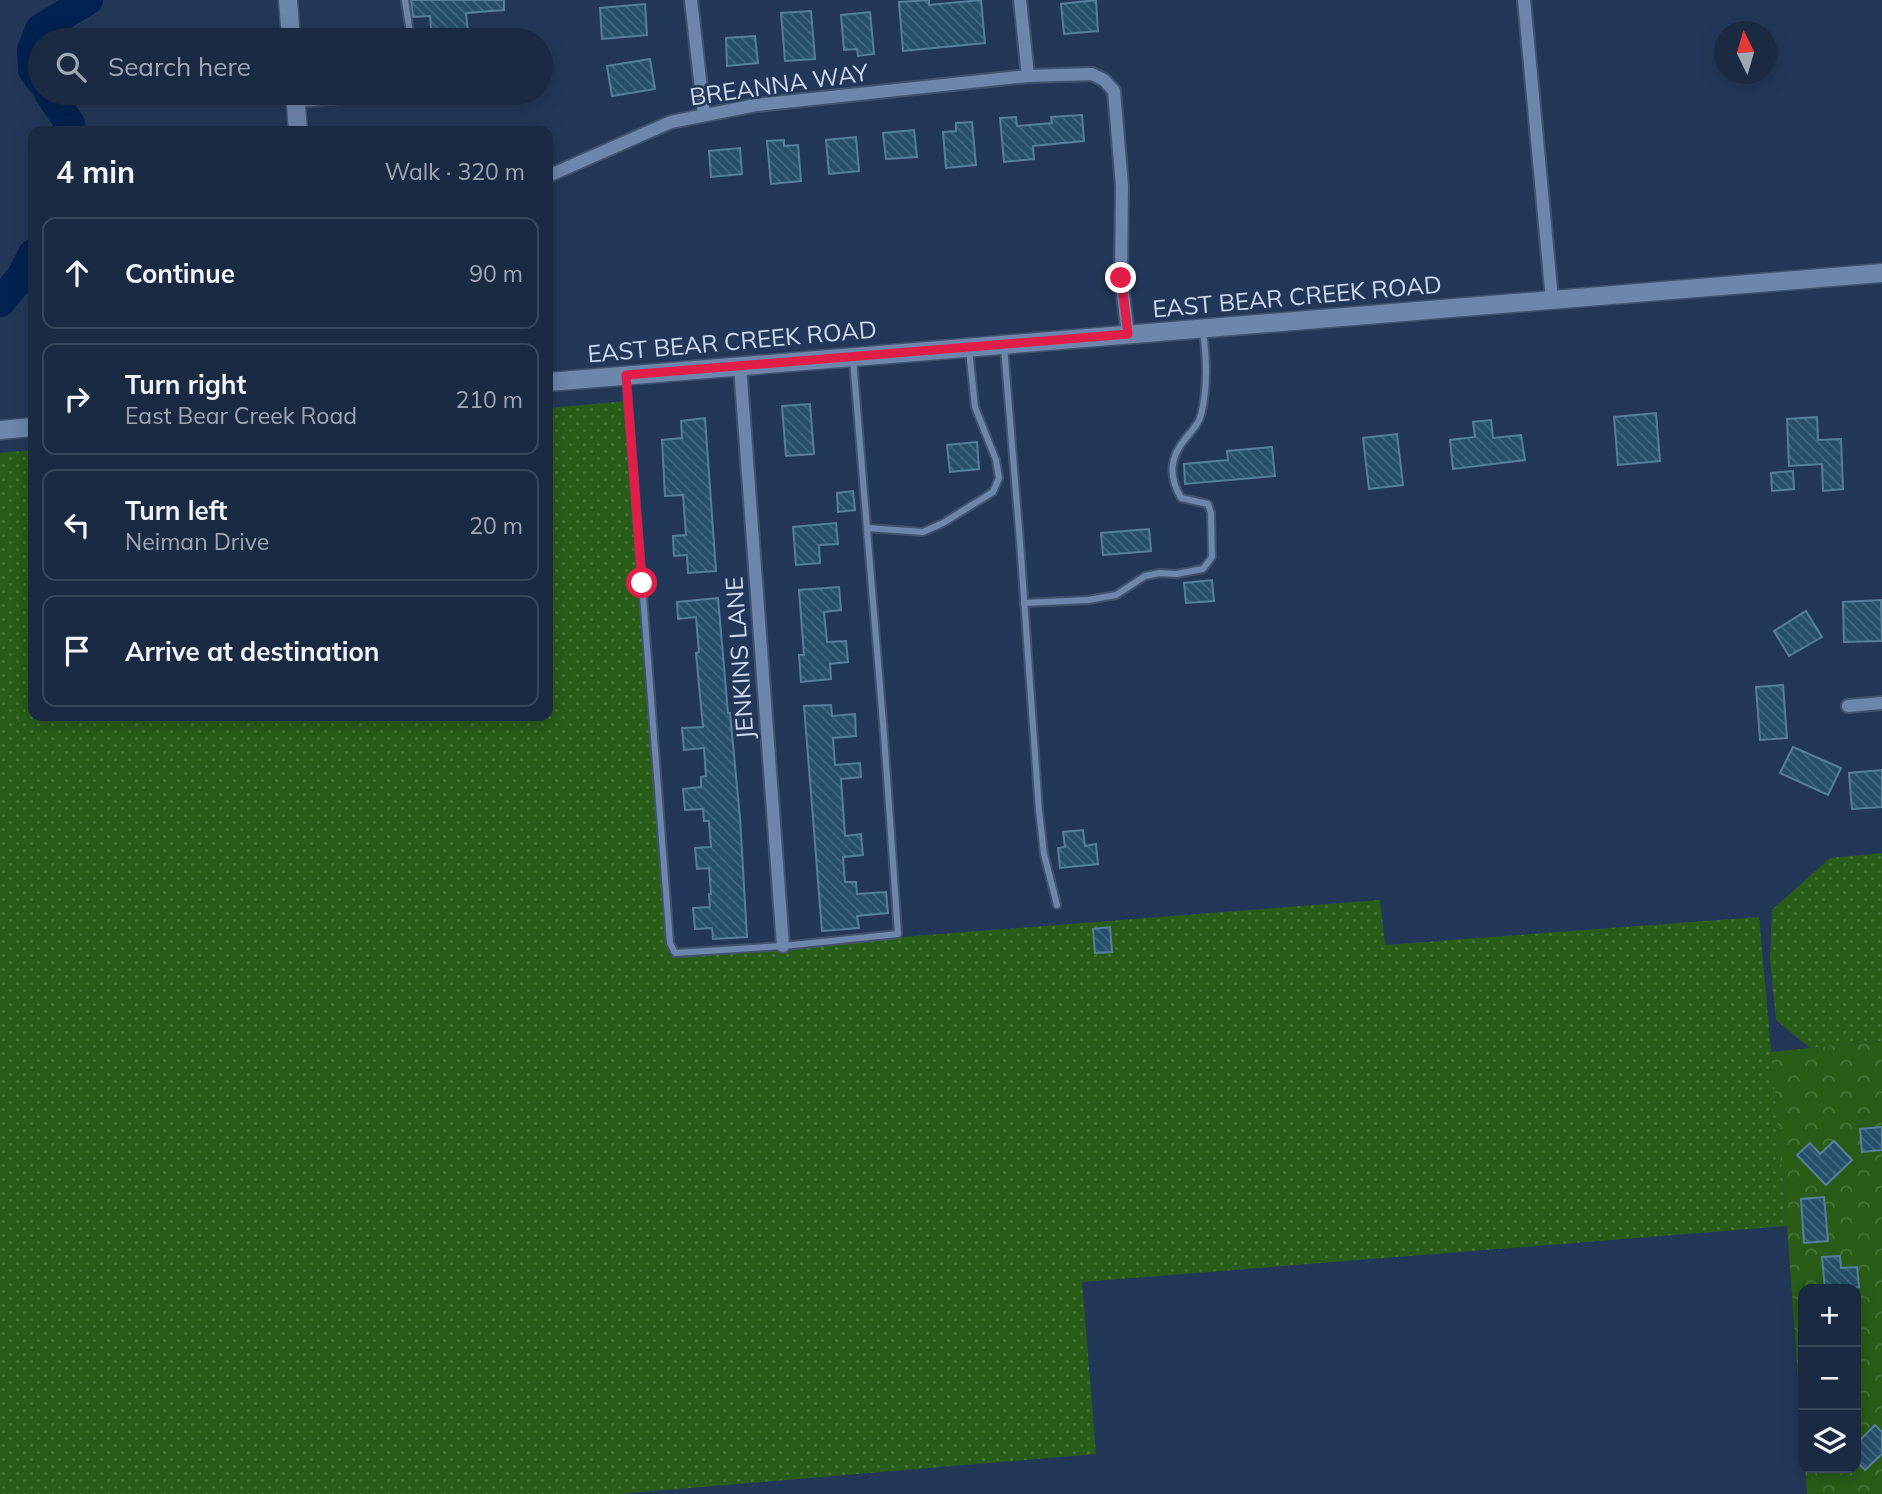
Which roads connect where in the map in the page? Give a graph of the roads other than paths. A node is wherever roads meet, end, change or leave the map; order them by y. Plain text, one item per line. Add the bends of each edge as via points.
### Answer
1 (288, 0) edge
2 (405, 0) edge
3 (691, 0) edge
4 (1020, 0) edge
5 (1524, 0) edge
6 (290, 28) edge
7 (409, 28) edge
8 (1028, 76) junction
9 (296, 105) edge
10 (704, 116) junction
11 (298, 126) edge
12 (553, 174) edge
13 (1882, 272) edge
14 (1552, 300) junction
15 (1202, 328) junction
16 (1128, 334) junction
17 (1003, 345) junction
18 (969, 348) junction
19 (853, 357) junction
20 (740, 366) junction
21 (626, 375) junction
22 (553, 382) edge
23 (28, 427) edge
24 (0, 429) edge
25 (867, 528) junction
26 (1024, 603) junction
27 (1882, 704) edge
28 (1847, 705) dead end
29 (1057, 905) dead end
30 (783, 946) junction

1 - 6 main road
2 - 7 lane
3 - 10 street
4 - 8 street
5 - 14 street
8 - 10 street, BREANNA WAY via 756,105
8 - 16 street, BREANNA WAY via 1092,74 1114,91 1122,186 1121,278
9 - 11 main road
10 - 12 street, BREANNA WAY via 671,122
13 - 14 main road, EAST BEAR CREEK ROAD
14 - 15 main road, EAST BEAR CREEK ROAD
15 - 16 main road, EAST BEAR CREEK ROAD
15 - 26 lane via 1207,383 1201,415 1175,453 1172,471 1181,498 1208,504 1212,557 1203,569 1145,576 1116,595
16 - 17 main road, EAST BEAR CREEK ROAD
17 - 18 main road, EAST BEAR CREEK ROAD
17 - 26 lane
18 - 19 main road, EAST BEAR CREEK ROAD
18 - 25 lane via 975,407 996,460 999,478 993,492 923,532
19 - 20 main road, EAST BEAR CREEK ROAD
19 - 25 lane
20 - 21 main road, EAST BEAR CREEK ROAD
20 - 30 street, JENKINS LANE
21 - 22 main road, EAST BEAR CREEK ROAD
21 - 30 lane via 670,943 676,953
23 - 24 main road
25 - 30 lane via 898,934
26 - 29 lane via 1038,811
27 - 28 street

